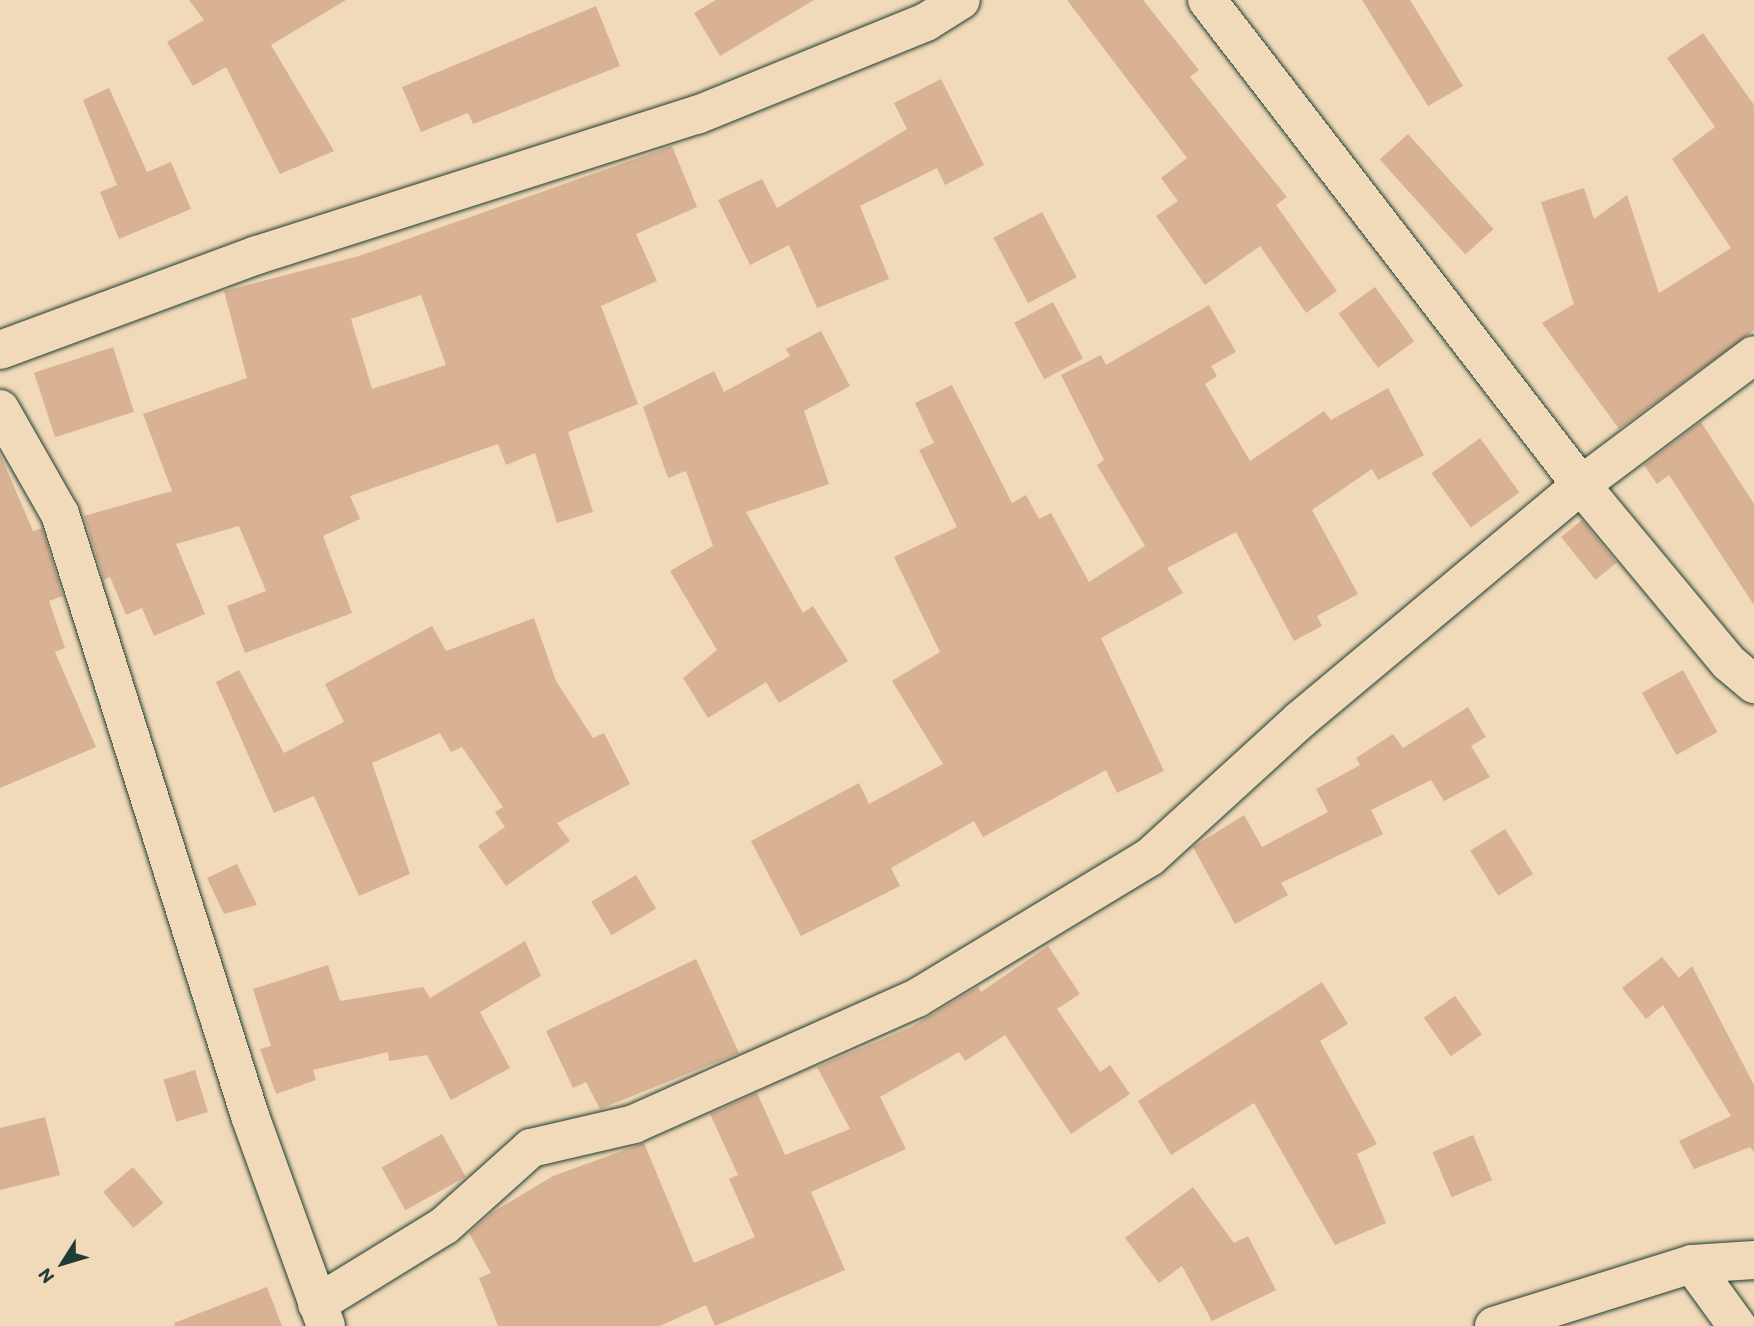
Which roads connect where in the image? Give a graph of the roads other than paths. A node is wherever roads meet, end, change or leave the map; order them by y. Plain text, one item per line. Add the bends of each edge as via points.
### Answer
1 (961, 0) edge
2 (1207, 0) edge
3 (0, 350) edge
4 (1754, 355) edge
5 (0, 409) edge
6 (1581, 485) junction
7 (1754, 684) edge
8 (1754, 1260) edge
9 (1692, 1264) junction
10 (322, 1315) edge
11 (1494, 1326) edge
12 (1737, 1326) edge

1 - 3 street via 901,33 697,115 257,254
2 - 6 street
4 - 6 street
5 - 10 street via 60,514 250,1116
6 - 7 street via 1729,663
6 - 10 street via 1300,720 1150,857 917,998 634,1124 531,1148 444,1226
8 - 9 street
9 - 11 street
9 - 12 street

